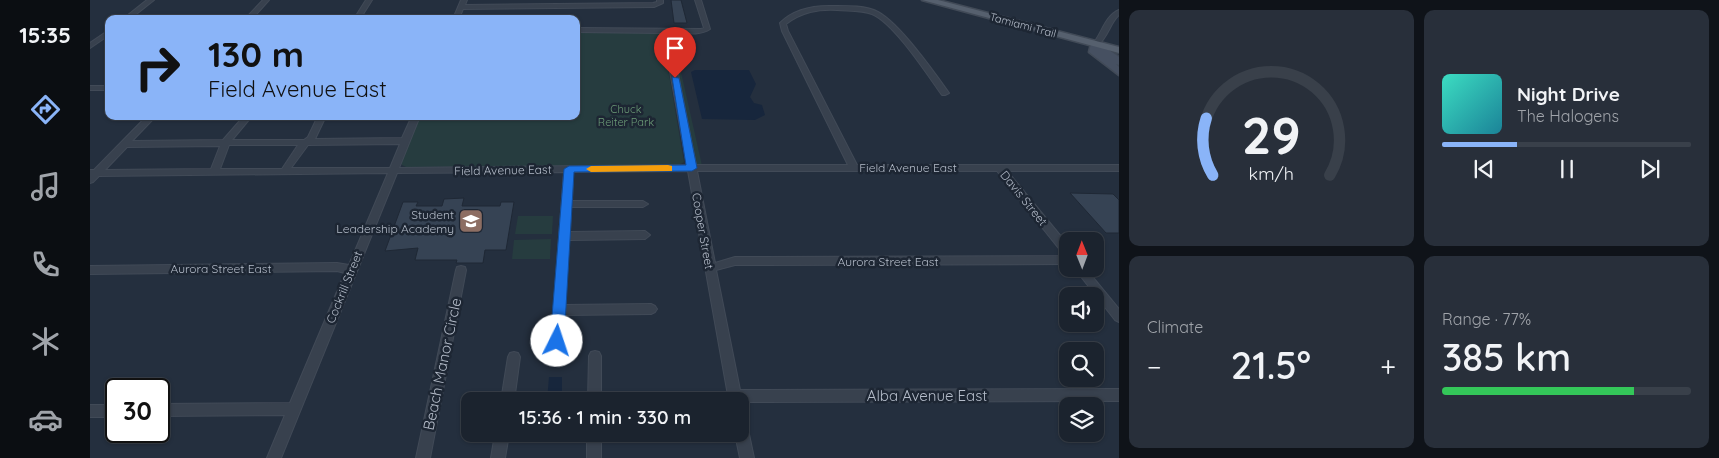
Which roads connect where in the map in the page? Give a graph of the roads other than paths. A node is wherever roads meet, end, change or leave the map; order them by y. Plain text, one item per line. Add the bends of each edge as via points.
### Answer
1 (151, 0) edge
2 (266, 0) edge
3 (370, 0) edge
4 (464, 0) edge
5 (698, 0) edge
6 (927, 0) edge
7 (944, 0) edge
8 (659, 2) edge
9 (461, 8) junction
10 (1119, 12) edge
11 (131, 15) edge
12 (252, 15) edge
13 (360, 15) edge
14 (458, 15) edge
15 (580, 30) edge
16 (666, 30) junction
17 (105, 35) edge
18 (1099, 42) junction
19 (1119, 44) edge
20 (90, 46) edge
21 (1119, 50) edge
22 (1119, 62) edge
23 (1119, 72) edge
24 (90, 88) edge
25 (105, 88) dead end
26 (945, 93) dead end
27 (148, 120) edge
28 (245, 120) edge
29 (320, 120) edge
30 (414, 120) edge
31 (405, 141) junction
32 (226, 142) junction
33 (306, 142) junction
34 (125, 144) junction
35 (999, 167) junction
36 (692, 168) junction
37 (854, 168) junction
38 (1119, 168) edge
39 (569, 169) junction
40 (392, 171) junction
41 (214, 172) junction
42 (285, 172) junction
43 (92, 176) edge
44 (566, 204) junction
45 (643, 204) dead end
46 (645, 235) dead end
47 (564, 236) junction
48 (1059, 242) edge
49 (1059, 260) edge
50 (710, 268) junction
51 (90, 270) edge
52 (351, 270) junction
53 (461, 270) dead end
54 (1087, 278) edge
55 (651, 309) dead end
56 (559, 310) junction
57 (1119, 316) edge
58 (556, 356) dead end
59 (595, 356) dead end
60 (514, 357) dead end
61 (508, 392) edge
62 (595, 392) edge
63 (734, 392) edge
64 (1119, 395) edge
65 (749, 399) edge
66 (294, 409) junction
67 (170, 410) edge
68 (90, 411) edge
69 (105, 411) edge
70 (501, 442) edge
71 (594, 442) edge
72 (743, 442) edge
73 (274, 458) edge
74 (423, 458) edge
75 (498, 458) edge
76 (594, 458) edge
77 (746, 458) edge

1 - 11 street
2 - 12 street
3 - 13 street
4 - 9 street
5 - 16 street via 707,29
6 - 18 main road, Tamiami Trail
7 - 18 main road, Tamiami Trail
8 - 9 street
9 - 14 street
10 - 18 street via 1111,19
15 - 16 street
16 - 36 street, Cooper Street
17 - 20 street
18 - 19 main road, Tamiami Trail
18 - 21 main road, Tamiami Trail
18 - 22 street
18 - 23 street via 1094,52
24 - 25 street
26 - 37 street via 888,22 874,13 857,9 812,8 783,23 810,84
27 - 34 street
28 - 32 street
29 - 33 street via 312,138
30 - 31 street, Cockrill Street
31 - 33 street
31 - 40 street, Cockrill Street
32 - 33 street
32 - 34 street
32 - 41 street
33 - 42 street
34 - 43 street
35 - 37 street, Field Avenue East
35 - 38 street, Field Avenue East
35 - 48 street, Davis Street
36 - 37 street, Field Avenue East
36 - 39 street, Field Avenue East
36 - 50 street, Cooper Street
39 - 40 street, Field Avenue East
39 - 44 street
40 - 42 street, Field Avenue East
40 - 52 street, Cockrill Street
41 - 42 street, Field Avenue East
41 - 43 street, Field Avenue East
44 - 45 street
44 - 47 street
46 - 47 street
47 - 56 street
49 - 50 street, Aurora Street East via 735,261
50 - 63 street, Cooper Street
51 - 52 street, Aurora Street East
52 - 66 street, Cockrill Street
53 - 74 street, Beach Manor Circle
54 - 57 street
55 - 56 street
56 - 58 street
59 - 62 street
60 - 61 street
64 - 65 street, Alba Avenue East
66 - 67 street
66 - 73 street, Cockrill Street
68 - 69 street
70 - 75 street
71 - 76 street
72 - 77 street

